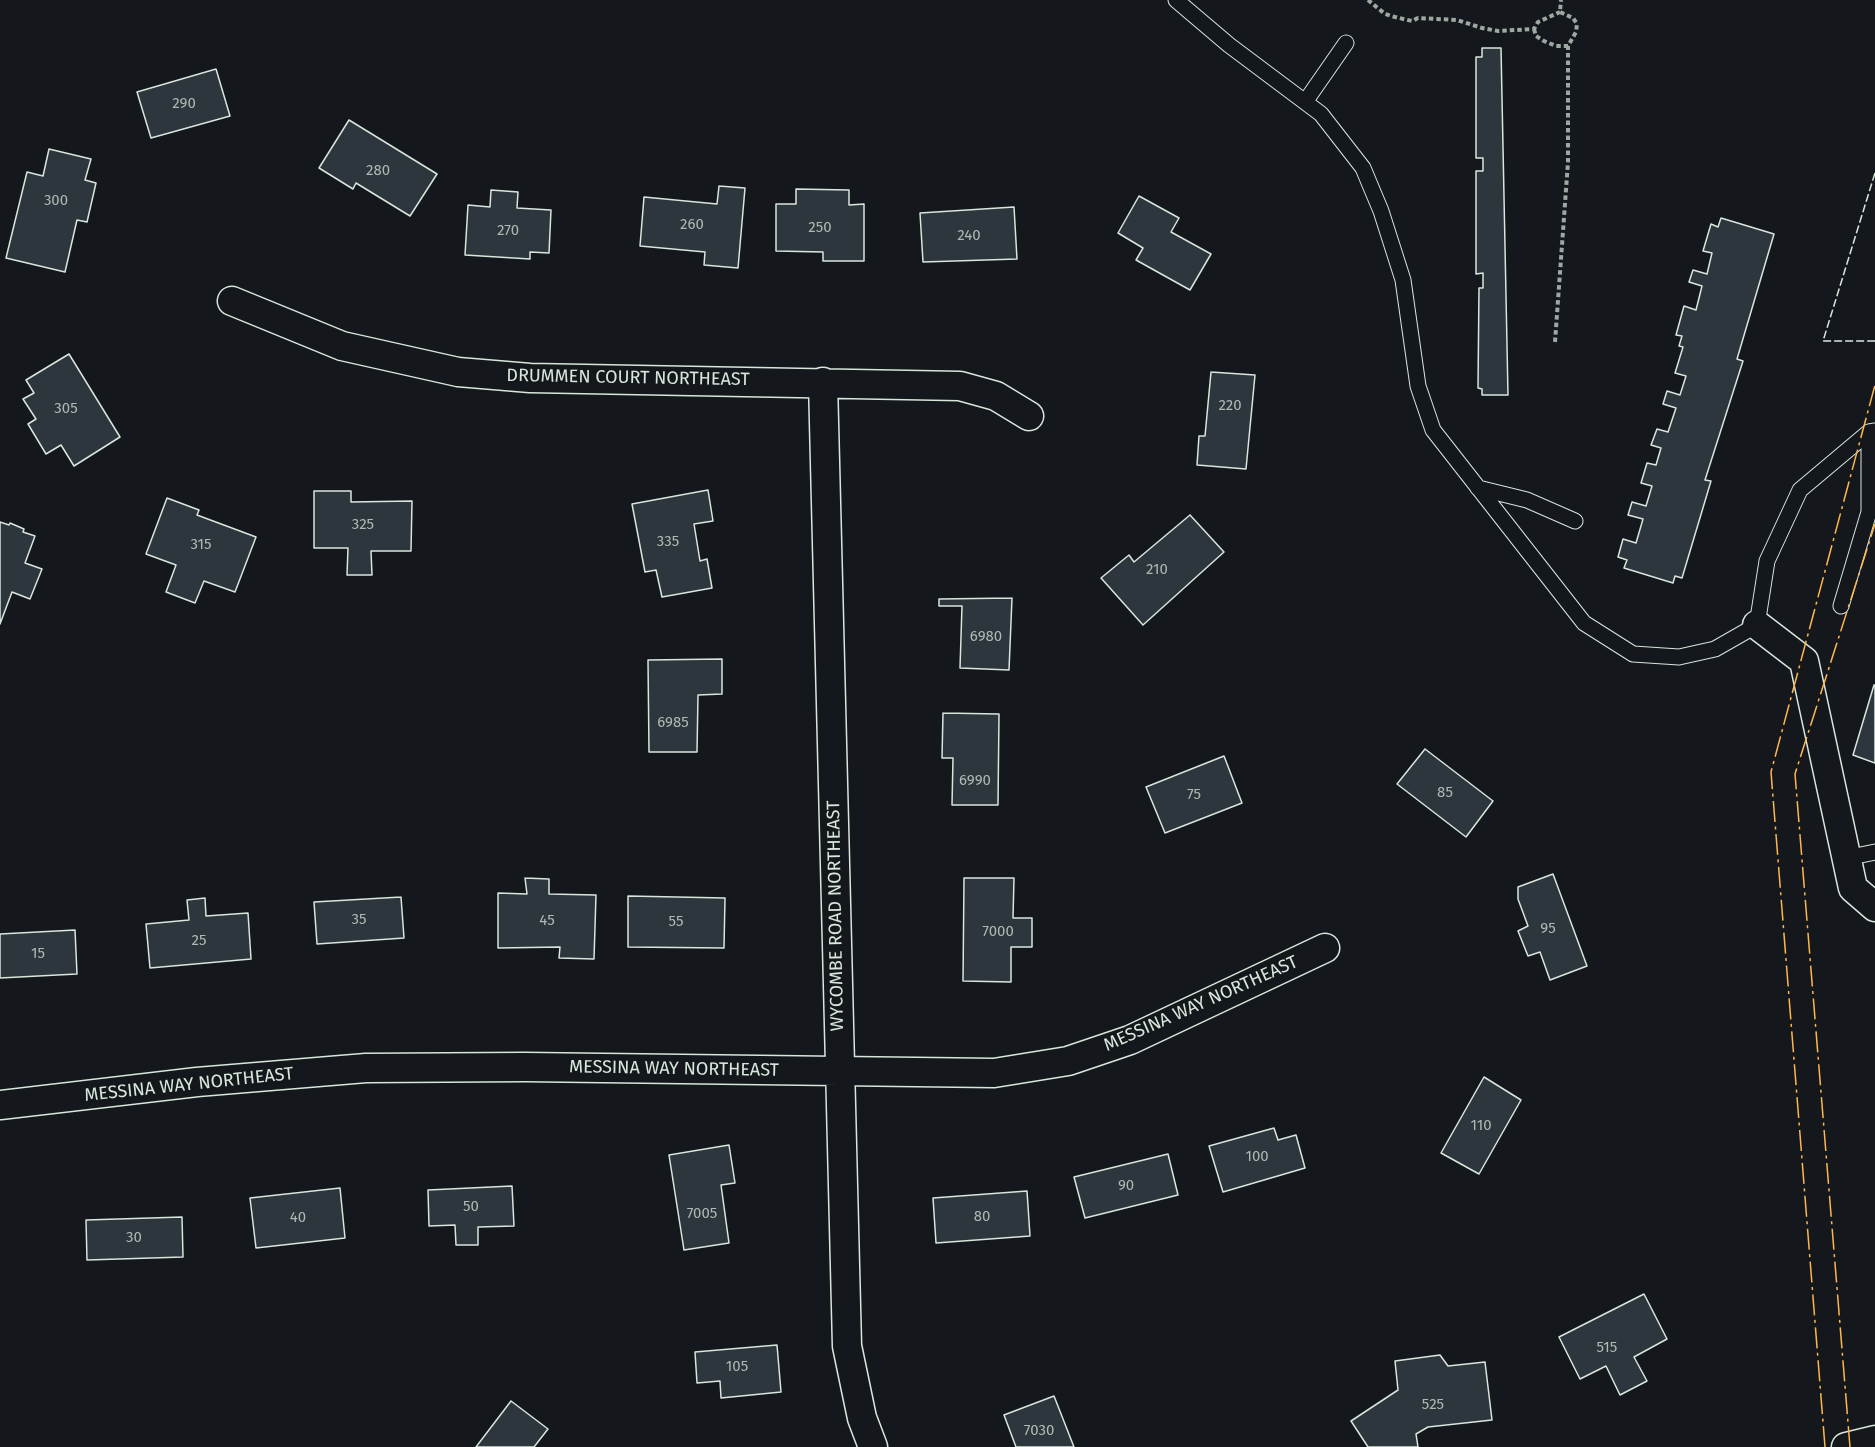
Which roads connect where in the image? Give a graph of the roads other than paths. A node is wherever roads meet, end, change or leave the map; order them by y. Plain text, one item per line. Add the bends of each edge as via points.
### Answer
1 (1176, 0) edge
2 (1346, 43) dead end
3 (1305, 102) junction
4 (232, 301) dead end
5 (823, 382) junction
6 (1029, 416) dead end
7 (1872, 432) edge
8 (1478, 488) junction
9 (1575, 521) dead end
10 (1841, 606) dead end
11 (1757, 625) junction
12 (1875, 852) edge
13 (1846, 858) junction
14 (1875, 907) edge
15 (1325, 948) dead end
16 (840, 1072) junction
17 (0, 1105) edge
18 (1875, 1440) edge
19 (873, 1447) edge
20 (1846, 1447) edge

1 - 3 lane via 1228,45
2 - 3 lane
3 - 8 lane via 1321,114 1362,168 1381,211 1403,280 1418,386 1433,430
4 - 5 street, DRUMMEN COURT NORTHEAST via 342,346 458,372 530,378
5 - 6 street, DRUMMEN COURT NORTHEAST via 960,386 996,396
5 - 16 street, WYCOMBE ROAD NORTHEAST
7 - 10 lane via 1869,512
7 - 11 lane via 1800,490 1767,561
8 - 9 lane via 1527,500
8 - 11 lane via 1584,623 1633,654 1688,655 1715,648
11 - 13 street via 1804,661
12 - 13 lane
13 - 14 street via 1853,888
15 - 16 street, MESSINA WAY NORTHEAST via 1130,1040 1068,1061 994,1073
16 - 17 street, MESSINA WAY NORTHEAST via 366,1068 197,1082
16 - 19 street, WYCOMBE ROAD NORTHEAST via 847,1346 862,1418
18 - 20 street

